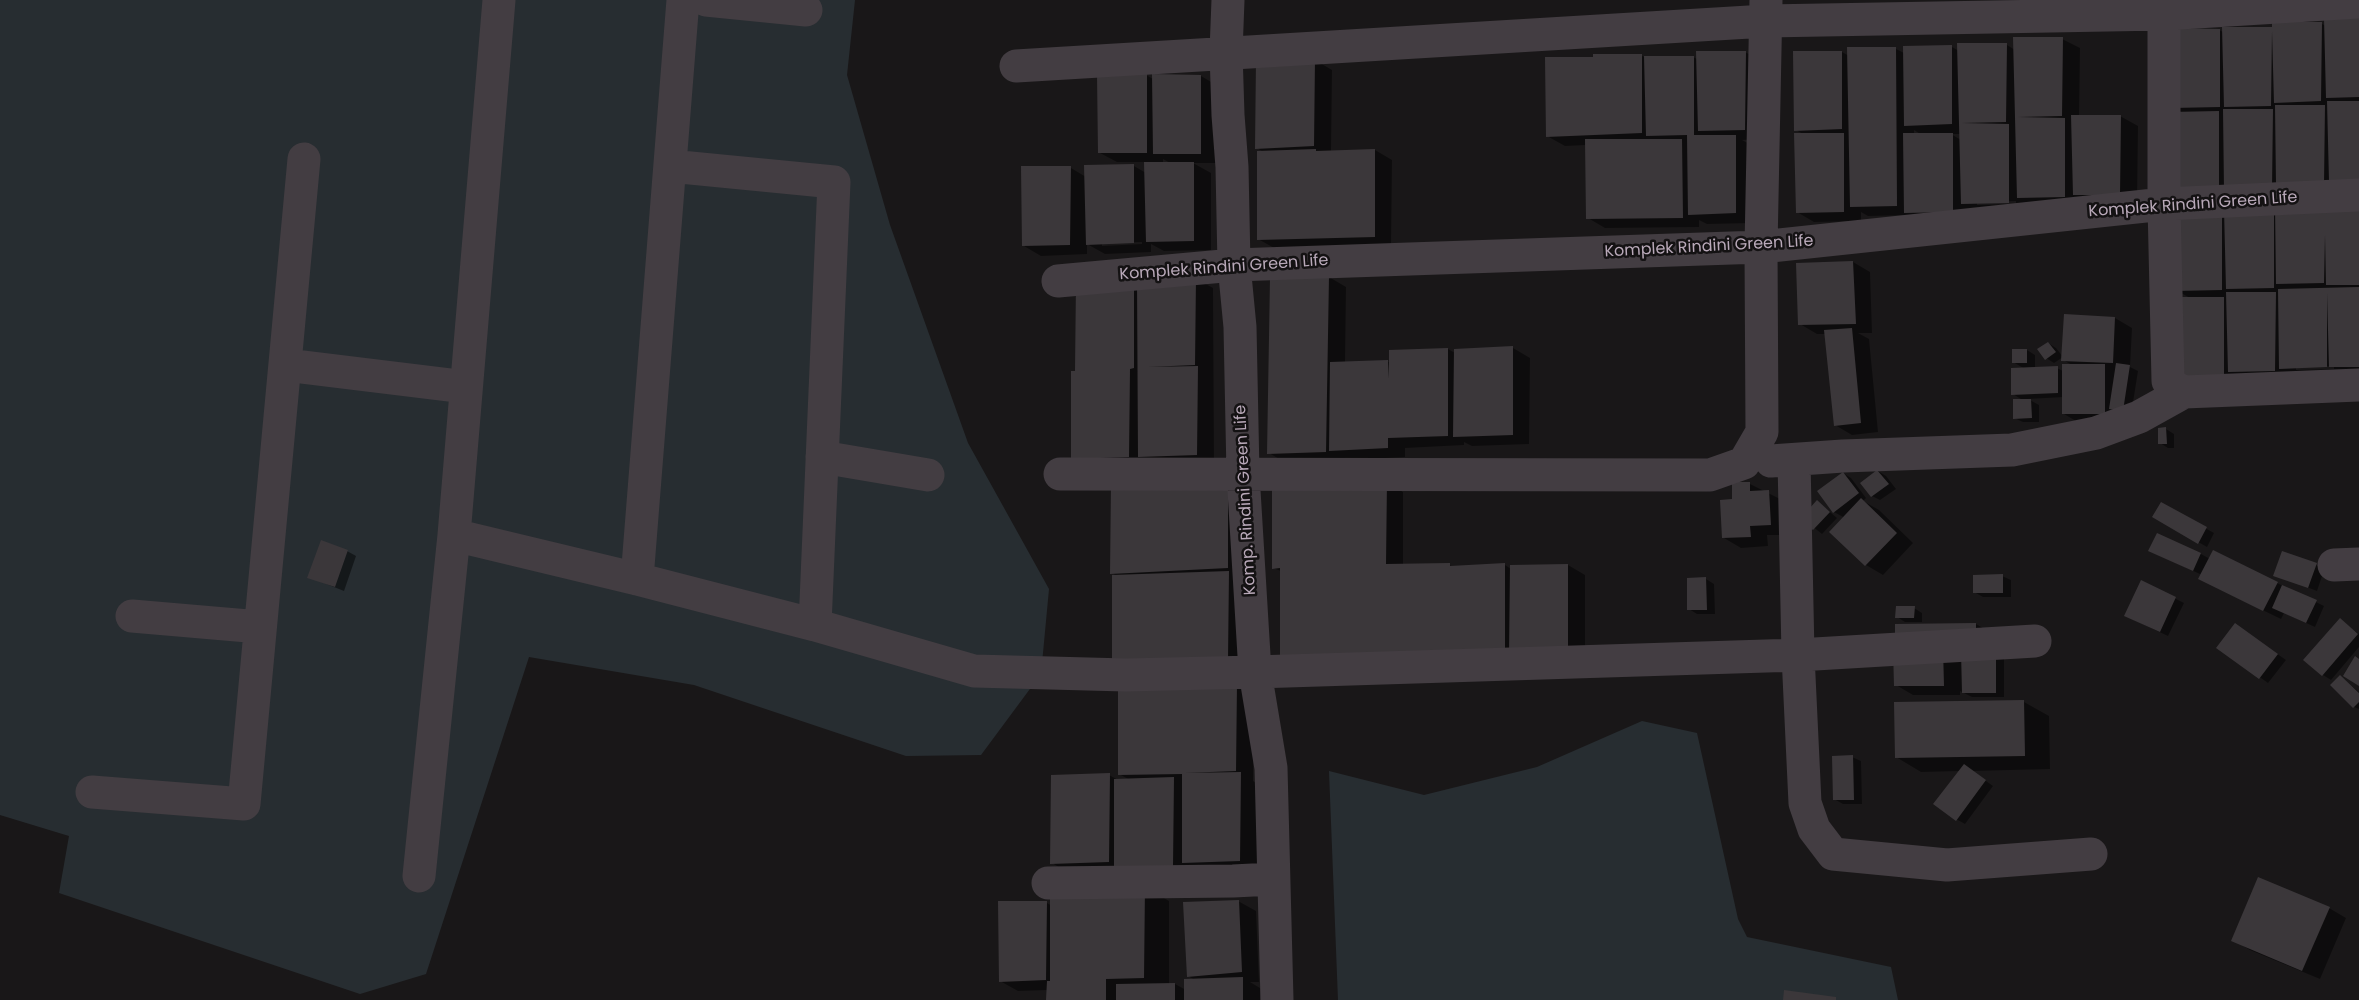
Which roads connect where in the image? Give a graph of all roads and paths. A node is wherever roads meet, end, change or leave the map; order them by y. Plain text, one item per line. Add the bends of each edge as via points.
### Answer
1 (499, 0) edge
2 (683, 0) edge
3 (706, 0) edge
4 (1228, 0) edge
5 (2359, 3) edge
6 (2164, 7) edge
7 (806, 10) dead end
8 (1766, 10) edge
9 (1226, 52) junction
10 (1016, 66) dead end
11 (304, 159) dead end
12 (670, 166) junction
13 (2359, 195) edge
14 (2164, 204) junction
15 (1761, 247) junction
16 (1234, 265) junction
17 (1058, 280) dead end
18 (286, 365) junction
19 (2359, 385) edge
20 (466, 387) junction
21 (2184, 392) junction
22 (822, 457) junction
23 (1794, 460) junction
24 (1744, 463) junction
25 (1060, 474) dead end
26 (1243, 474) junction
27 (928, 475) dead end
28 (454, 535) junction
29 (637, 579) junction
30 (132, 616) dead end
31 (815, 625) junction
32 (260, 627) junction
33 (2036, 641) dead end
34 (1798, 655) junction
35 (1255, 672) junction
36 (92, 792) dead end
37 (2091, 854) dead end
38 (419, 876) dead end
39 (1273, 879) junction
40 (1048, 883) dead end
41 (1277, 1000) edge

1 - 20 street
2 - 12 street
3 - 7 street
4 - 9 street, Komp. Rindini Green Life
5 - 6 street
6 - 8 street
6 - 14 street
8 - 9 street
8 - 15 street
9 - 10 street
9 - 16 street, Komp. Rindini Green Life
11 - 18 street
12 - 22 street via 834,182
12 - 29 street
13 - 14 street, Komplek Rindini Green Life
14 - 15 street, Komplek Rindini Green Life
14 - 21 street via 2167,372 2172,386
15 - 16 street, Komplek Rindini Green Life
15 - 24 street via 1762,432
16 - 17 street, Komplek Rindini Green Life
16 - 26 street, Komp. Rindini Green Life via 1240,327
18 - 20 street
18 - 32 street
19 - 21 street
20 - 28 street
21 - 23 street via 2139,417 2066,441 2012,450
22 - 27 street
22 - 31 street
23 - 24 street
23 - 34 street
24 - 26 street via 1710,475
25 - 26 street
26 - 35 street, Komp. Rindini Green Life
28 - 29 street
28 - 38 street
29 - 31 street
30 - 32 street
31 - 35 street via 974,671 1126,675
32 - 36 street via 244,804
33 - 34 street
34 - 35 street
34 - 37 street via 1805,803 1814,829 1833,854 1947,865
35 - 39 street, Komp. Rindini Green Life via 1271,768
39 - 40 street
39 - 41 street, Komp. Rindini Green Life

